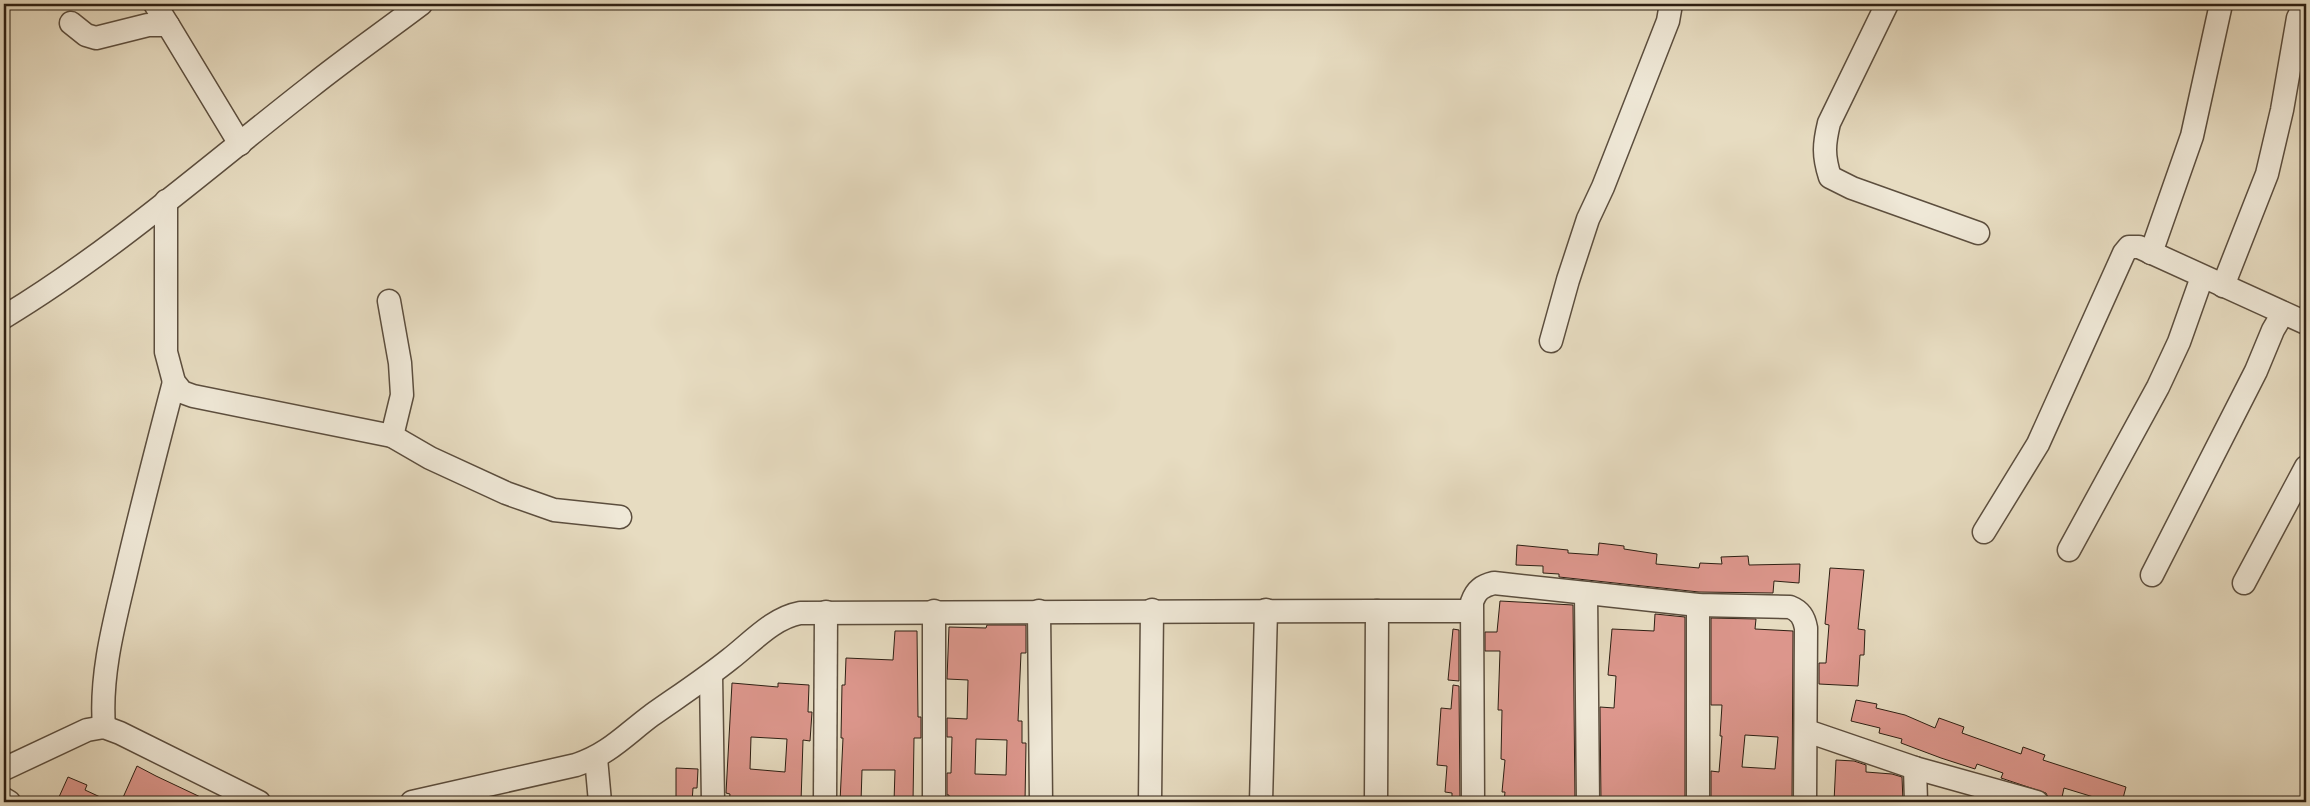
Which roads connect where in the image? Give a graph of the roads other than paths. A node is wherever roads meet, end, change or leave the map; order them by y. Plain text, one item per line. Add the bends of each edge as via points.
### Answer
1 (155, 4) edge
2 (421, 4) edge
3 (1671, 4) edge
4 (1887, 4) edge
5 (2221, 4) edge
6 (2306, 12) edge
7 (71, 23) dead end
8 (168, 25) junction
9 (240, 144) junction
10 (166, 201) junction
11 (1978, 233) dead end
12 (2151, 253) junction
13 (2202, 277) junction
14 (2223, 286) junction
15 (389, 302) dead end
16 (4, 317) edge
17 (2300, 318) edge
18 (1551, 341) dead end
19 (174, 382) junction
20 (392, 436) junction
21 (2306, 467) edge
22 (620, 517) dead end
23 (1984, 532) dead end
24 (2069, 550) dead end
25 (2152, 575) dead end
26 (2244, 583) dead end
27 (1586, 593) junction
28 (1698, 605) junction
29 (1152, 610) junction
30 (1266, 610) junction
31 (934, 611) junction
32 (1039, 611) junction
33 (1376, 611) junction
34 (1471, 611) junction
35 (826, 612) junction
36 (711, 675) junction
37 (103, 719) junction
38 (1806, 731) junction
39 (596, 758) junction
40 (1915, 768) junction
41 (4, 769) edge
42 (4, 799) edge
43 (9, 802) edge
44 (259, 802) edge
45 (412, 802) edge
46 (600, 802) edge
47 (713, 802) edge
48 (825, 802) edge
49 (934, 802) edge
50 (1041, 802) edge
51 (1150, 802) edge
52 (1261, 802) edge
53 (1376, 802) edge
54 (1473, 802) edge
55 (1588, 802) edge
56 (1698, 802) edge
57 (1805, 802) edge
58 (1916, 802) edge
59 (2037, 802) edge

1 - 8 street
2 - 9 street via 309,87
3 - 18 street via 1668,21 1588,219
4 - 11 street via 1829,123 1824,160 1830,177 1852,188
5 - 12 street via 2192,136
6 - 14 street via 2301,12 2298,18 2267,174
7 - 8 street via 86,35 96,38 148,24
8 - 9 street
9 - 10 street
10 - 16 street via 111,244
10 - 19 street via 166,352
12 - 13 street
12 - 23 street via 2139,247 2129,247 2124,253 2038,444
13 - 14 street
13 - 24 street via 2179,342 2158,387
14 - 17 street
15 - 20 street via 402,395
17 - 25 street via 2273,330 2256,371
19 - 20 street via 182,392 208,401
19 - 37 street via 111,637
20 - 22 street via 430,458 514,496 554,510
21 - 26 street
27 - 28 street
27 - 34 street via 1494,583 1475,593
27 - 55 street
28 - 38 street via 1790,607 1802,615 1806,628
28 - 56 street
29 - 30 street
29 - 32 street
29 - 51 street
30 - 33 street
30 - 52 street
31 - 32 street
31 - 35 street
31 - 49 street
32 - 50 street
33 - 34 street
33 - 53 street
34 - 54 street
35 - 36 street via 787,615
35 - 48 street
36 - 39 street
36 - 47 street
37 - 41 street via 87,730
37 - 44 street via 120,733
38 - 40 street
38 - 57 street
39 - 45 street
39 - 46 street
40 - 58 street
40 - 59 street
42 - 43 street

